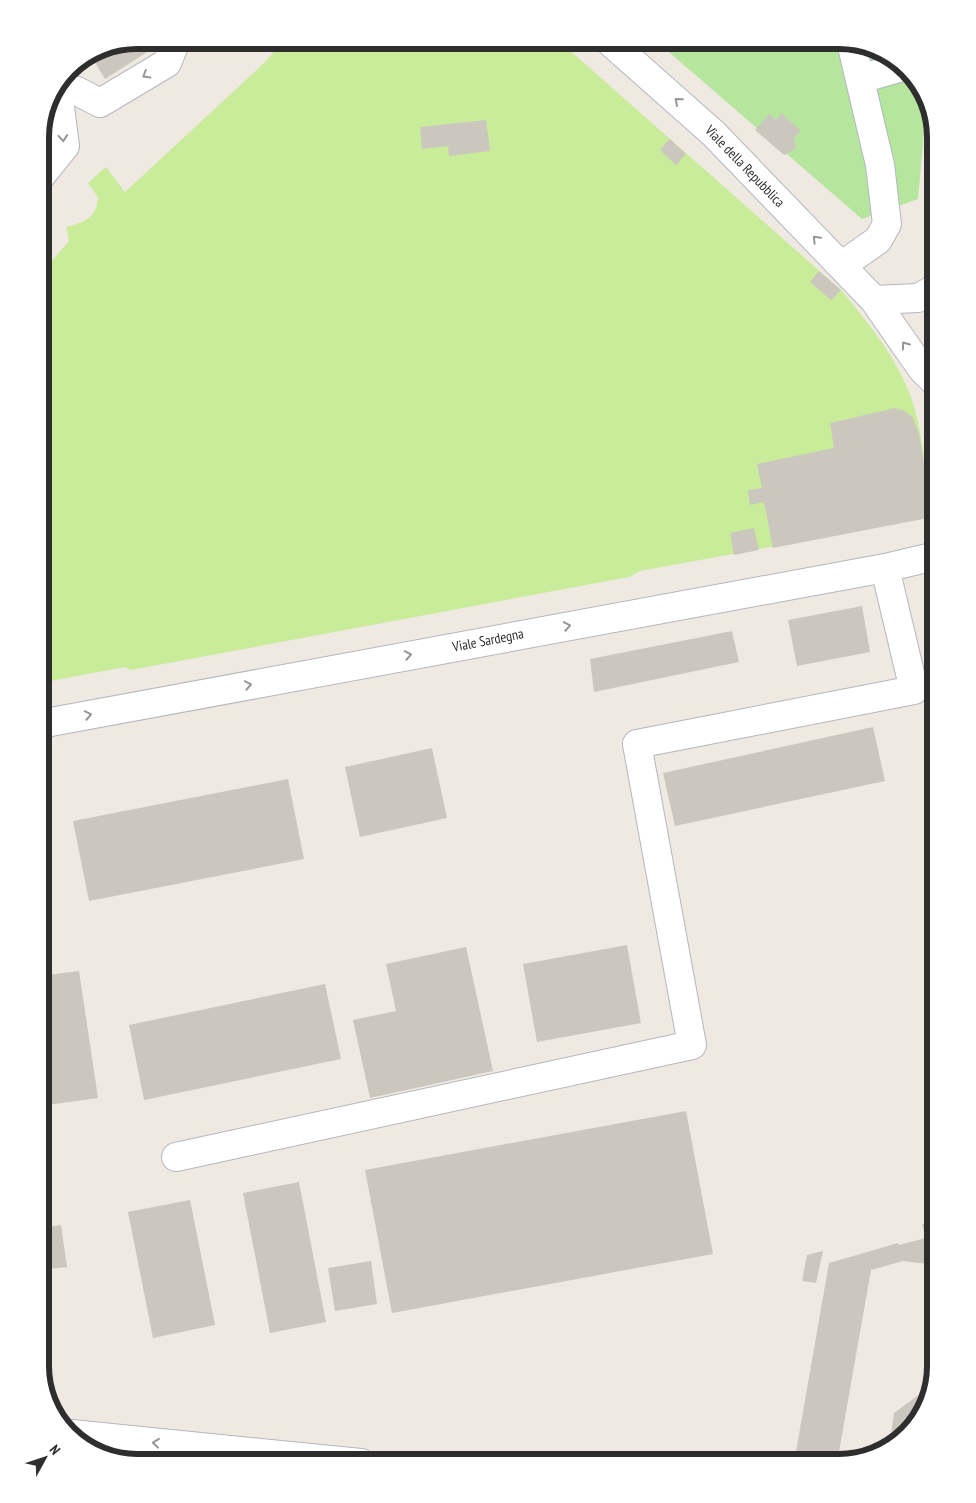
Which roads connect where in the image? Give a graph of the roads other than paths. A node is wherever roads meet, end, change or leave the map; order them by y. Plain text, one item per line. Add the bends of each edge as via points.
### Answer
1 (173, 49) edge
2 (618, 49) edge
3 (853, 50) edge
4 (895, 69) edge
5 (860, 79) junction
6 (63, 90) edge
7 (59, 96) edge
8 (49, 165) edge
9 (841, 266) junction
10 (927, 293) edge
11 (874, 300) junction
12 (927, 374) edge
13 (927, 558) edge
14 (885, 568) junction
15 (49, 722) edge
16 (176, 1157) dead end
17 (83, 1435) edge
18 (271, 1454) edge

1 -> 6 street via 167,63 100,103 77,91
9 -> 2 street, Viale della Repubblica via 714,134
3 - 5 street
4 - 5 street
5 - 9 street via 880,164 887,224 878,240
7 -> 8 street via 64,146
9 - 11 street, Viale della Repubblica
10 - 11 street via 918,298
12 -> 11 street, Viale della Repubblica
13 - 14 street, Viale Sardegna
15 -> 14 street, Viale Sardegna
14 - 16 street via 914,690 637,744 692,1045
18 -> 17 street

